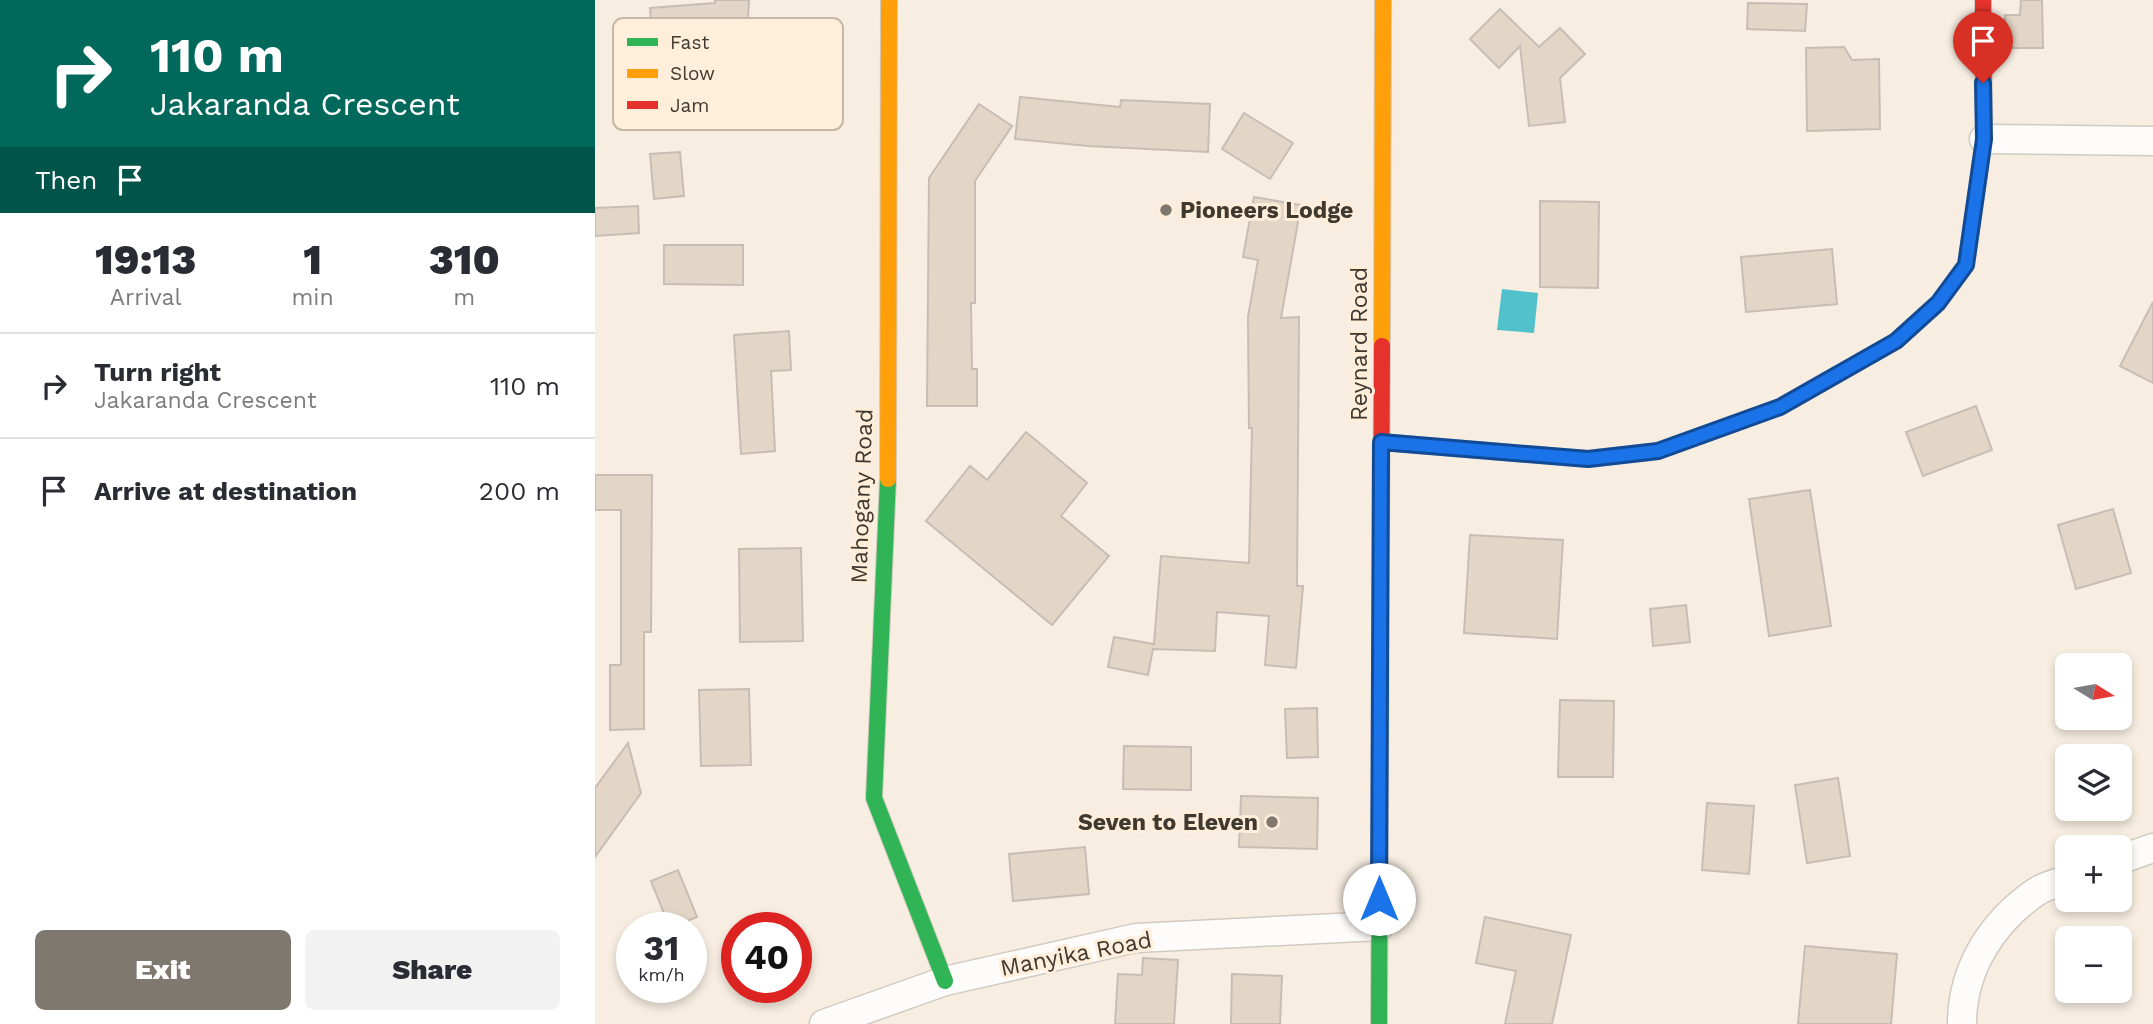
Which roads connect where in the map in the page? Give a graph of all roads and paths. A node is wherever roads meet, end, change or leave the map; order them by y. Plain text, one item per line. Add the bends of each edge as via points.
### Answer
1 (889, 0) edge
2 (1383, 0) edge
3 (1983, 0) edge
4 (1984, 139) junction
5 (2153, 141) edge
6 (1381, 442) junction
7 (2153, 848) edge
8 (2132, 855) edge
9 (2055, 884) edge
10 (1379, 926) junction
11 (945, 981) junction
12 (824, 1024) edge
13 (1379, 1024) edge
14 (1962, 1024) edge

1 - 11 street, Mahogany Road via 888,452 874,798
2 - 6 street, Reynard Road
3 - 4 street
4 - 5 street
4 - 6 street via 1966,265 1938,303 1896,341 1780,407 1658,451 1588,459
6 - 10 street, Reynard Road
7 - 8 street
9 - 14 street via 2038,890 2001,920 1972,966
10 - 11 street, Manyika Road via 1136,938
10 - 13 street, Reynard Road
11 - 12 street, Manyika Road

